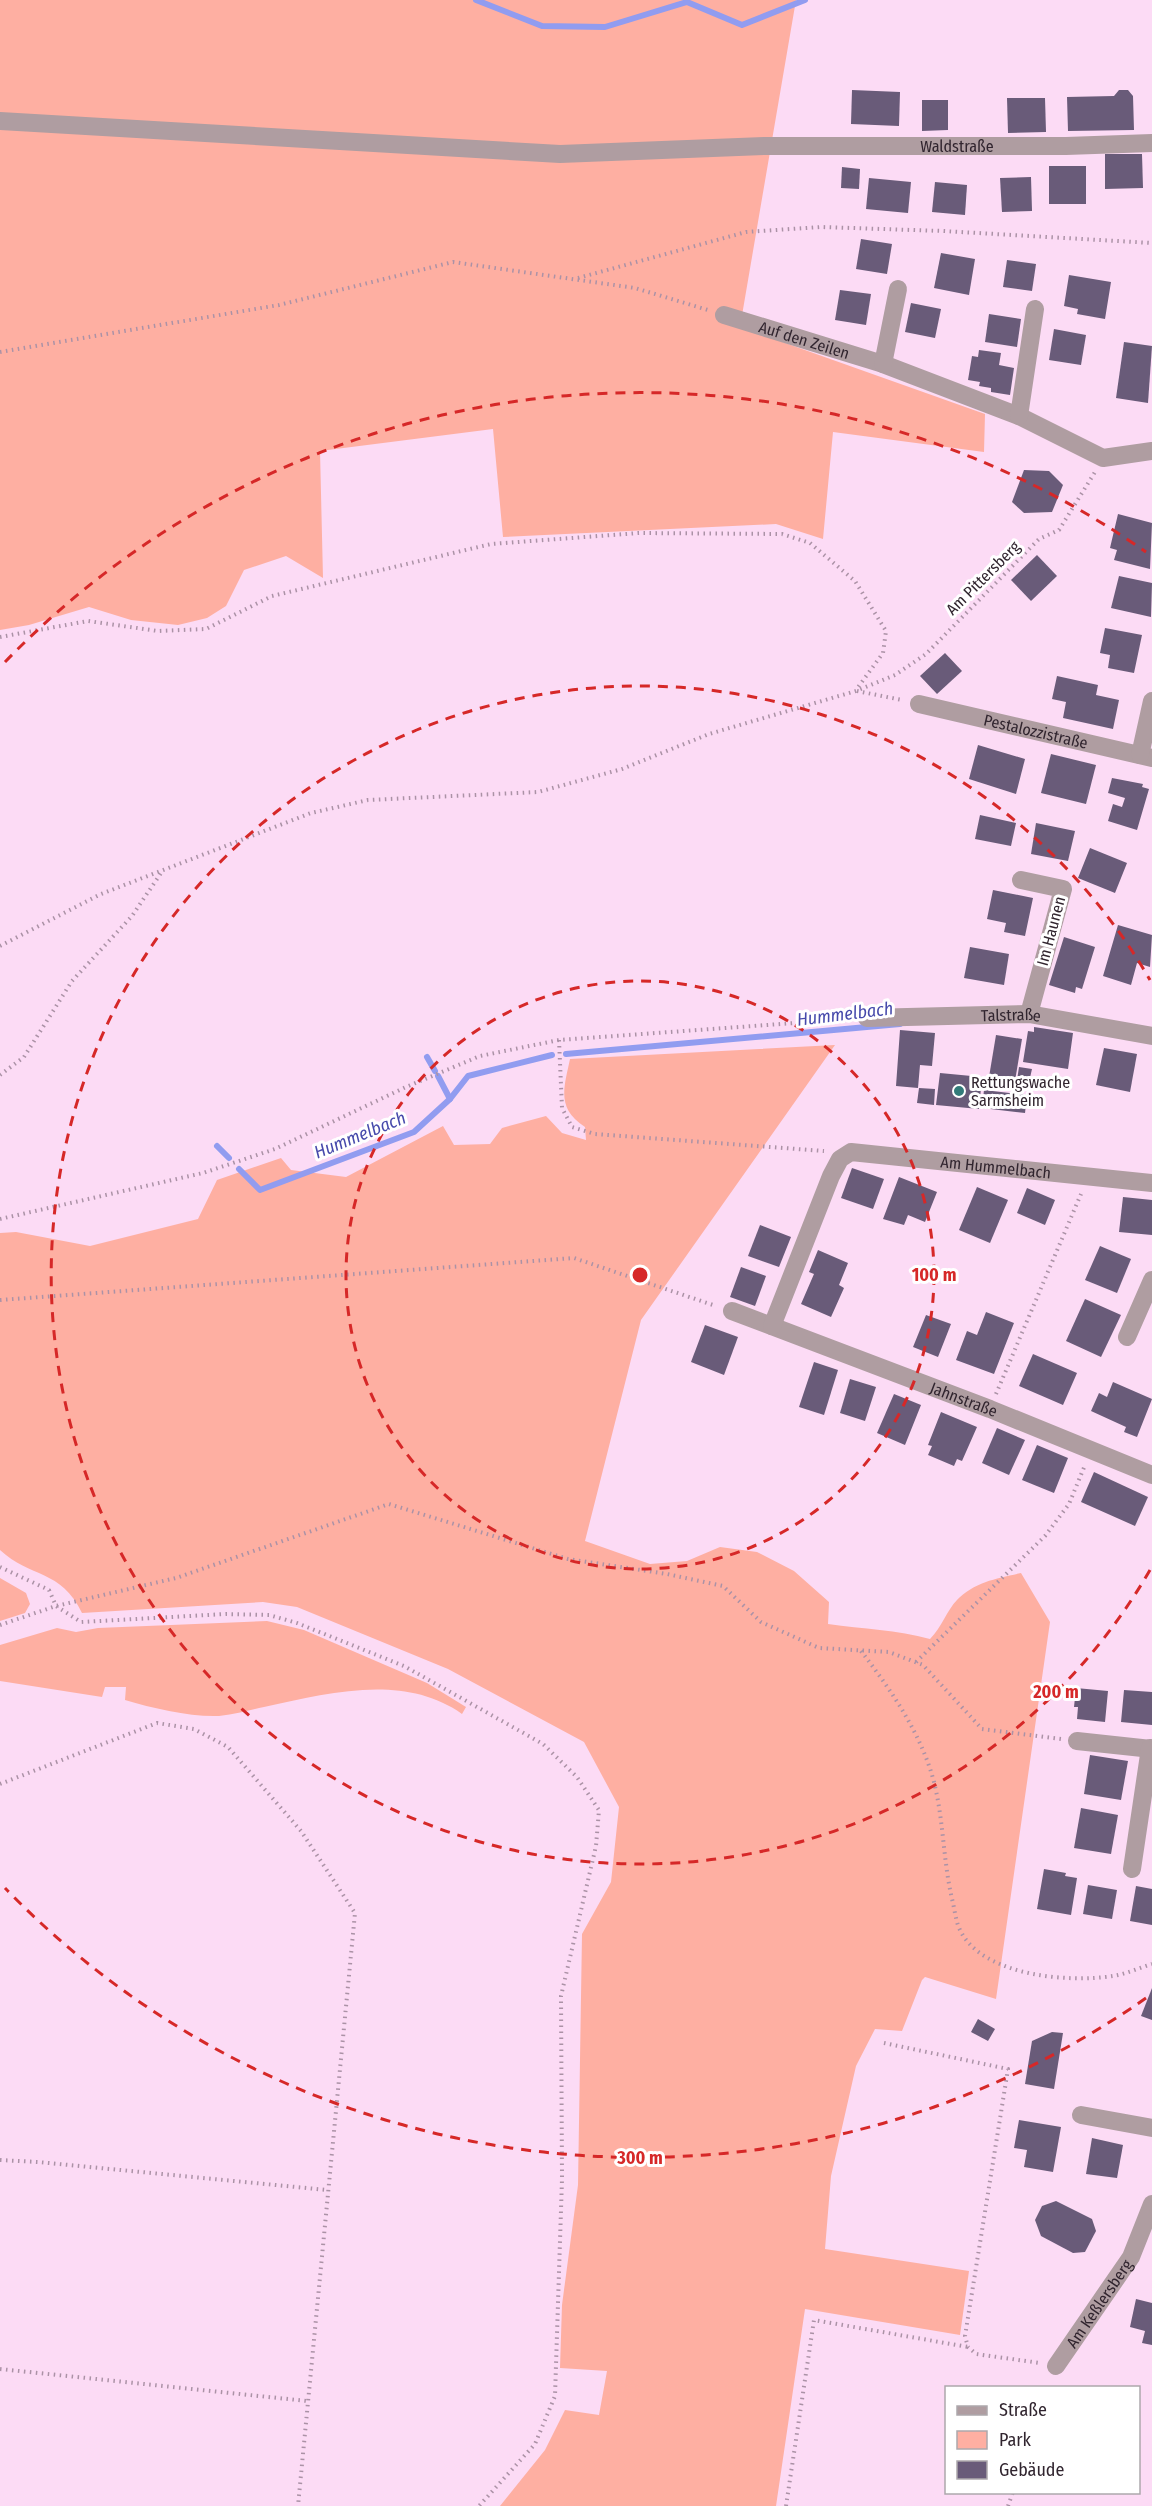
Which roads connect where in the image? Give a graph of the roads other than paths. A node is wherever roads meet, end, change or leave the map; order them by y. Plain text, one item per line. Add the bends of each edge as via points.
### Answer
1 (0, 121) edge
2 (1152, 143) edge
3 (898, 289) dead end
4 (1035, 309) dead end
5 (724, 315) road end
6 (884, 364) junction
7 (1019, 416) junction
8 (1152, 451) edge
9 (1152, 701) edge
10 (919, 704) road end
11 (1146, 757) edge
12 (1022, 880) dead end
13 (1029, 1014) junction
14 (867, 1018) road end
15 (1152, 1036) edge
16 (1152, 1183) edge
17 (1152, 1280) edge
18 (732, 1311) road end
19 (772, 1326) junction
20 (1126, 1337) dead end
21 (1152, 1475) edge
22 (1077, 1742) road end
23 (1151, 1748) edge
24 (1132, 1869) dead end
25 (1081, 2115) dead end
26 (1152, 2128) edge
27 (1152, 2204) edge
28 (1056, 2366) road end

1 - 2 street, Waldstraße via 561,154 764,146
3 - 6 street
4 - 7 street
5 - 6 street, Auf den Zeilen
6 - 7 street, Auf den Zeilen
7 - 8 street, Auf den Zeilen via 1103,458
9 - 11 street
10 - 11 street, Pestalozzistraße
12 - 13 street, Im Haunen via 1063,889
13 - 14 street, Talstraße
13 - 15 street, Talstraße
16 - 19 street, Am Hummelbach via 851,1152 840,1159 831,1176
17 - 20 street
18 - 19 street, Jahnstraße
19 - 21 street, Jahnstraße
22 - 23 street
23 - 24 street
25 - 26 street
27 - 28 street, Am Keßlersberg via 1131,2257

